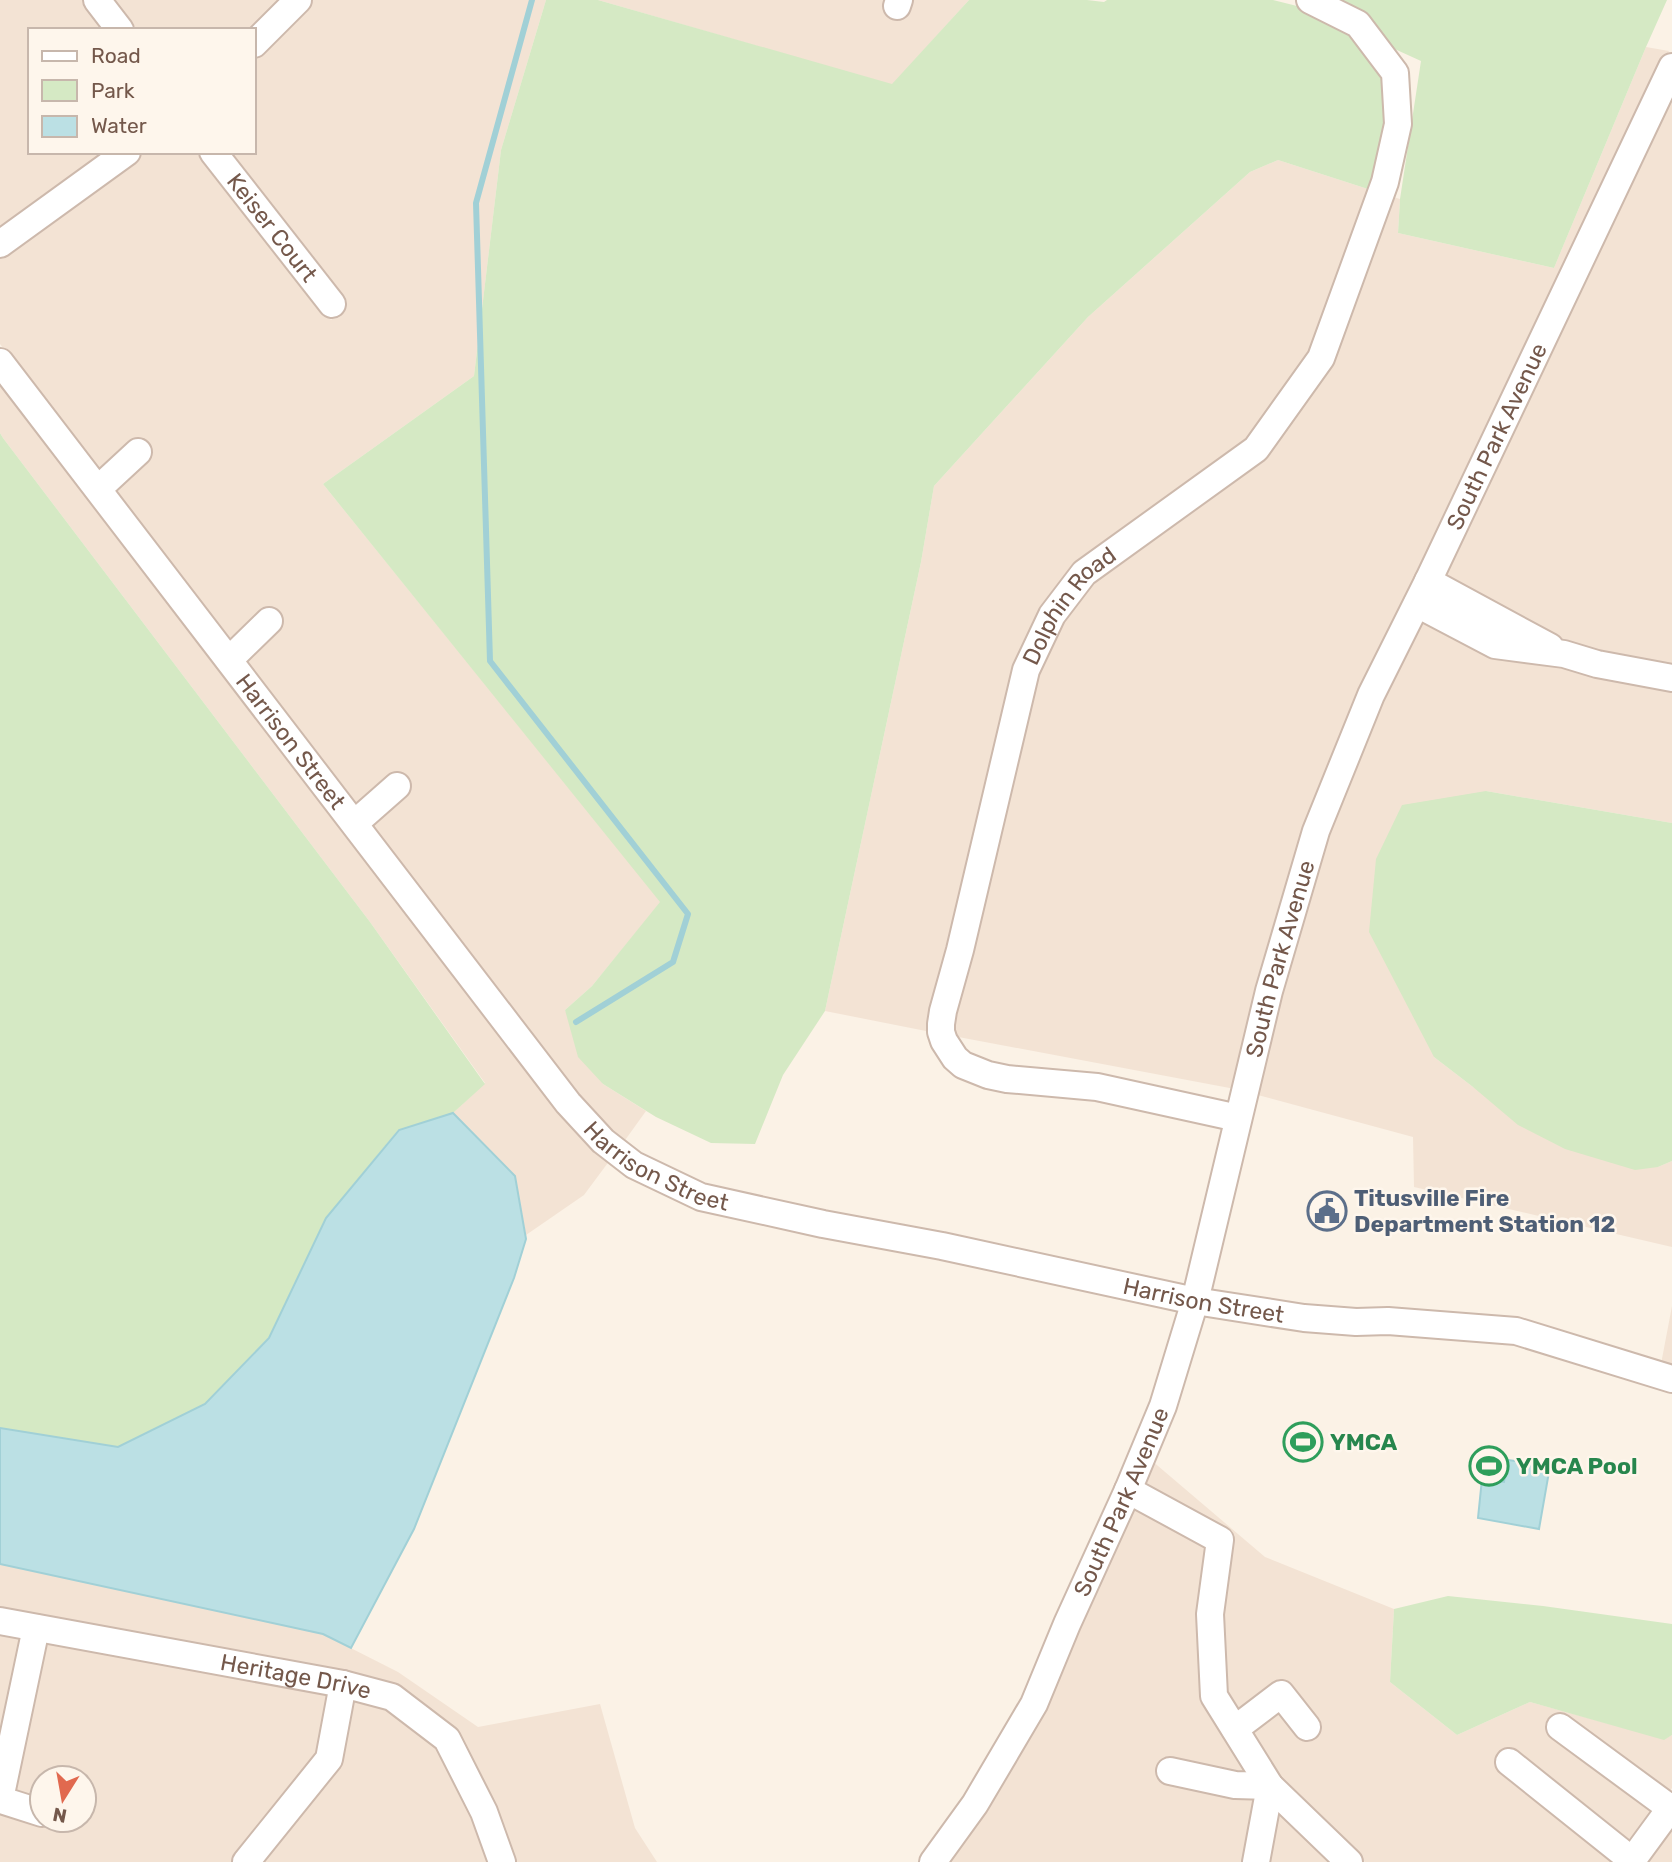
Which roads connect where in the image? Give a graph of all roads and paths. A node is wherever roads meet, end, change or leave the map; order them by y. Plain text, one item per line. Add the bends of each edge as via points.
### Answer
1 (97, 0) edge
2 (298, 0) edge
3 (1310, 0) edge
4 (118, 28) edge
5 (256, 42) edge
6 (1672, 67) edge
7 (124, 154) edge
8 (215, 154) edge
9 (0, 244) edge
10 (332, 304) dead end
11 (0, 362) edge
12 (138, 452) dead end
13 (98, 489) junction
14 (1422, 593) junction
15 (269, 621) dead end
16 (229, 660) junction
17 (1672, 678) edge
18 (397, 786) dead end
19 (355, 823) junction
20 (1238, 1118) junction
21 (1195, 1301) junction
22 (1672, 1379) edge
23 (1128, 1490) junction
24 (0, 1621) edge
25 (36, 1628) junction
26 (343, 1684) junction
27 (1307, 1727) dead end
28 (1560, 1727) dead end
29 (1235, 1729) junction
30 (1509, 1762) dead end
31 (1171, 1771) dead end
32 (1270, 1786) junction
33 (0, 1800) edge
34 (1671, 1807) edge
35 (28, 1809) edge
36 (1632, 1861) edge
37 (246, 1862) edge
38 (502, 1862) edge
39 (933, 1862) edge
40 (1256, 1862) edge
41 (1349, 1862) edge

1 - 4 street
2 - 5 street
3 - 20 street, Dolphin Road via 1358,24 1395,73 1398,124 1385,182 1321,358 1256,449 1084,573 1052,615 1027,670 941,1024 944,1041 955,1058 988,1075 1097,1087
6 - 14 street, South Park Avenue
7 - 9 street
8 - 10 street, Keiser Court
11 - 13 street, Harrison Street
12 - 13 street
13 - 16 street, Harrison Street
14 - 17 street via 1564,654
14 - 20 street, South Park Avenue via 1371,695 1316,831
15 - 16 street
16 - 19 street, Harrison Street
18 - 19 street
19 - 21 street, Harrison Street via 568,1102 603,1141 634,1165 701,1197
20 - 21 street, South Park Avenue
21 - 22 street, Harrison Street via 1304,1318 1516,1331
21 - 23 street, South Park Avenue via 1163,1406
23 - 29 street via 1220,1540 1210,1614 1214,1696
23 - 39 street, South Park Avenue via 1034,1704 975,1804
24 - 25 street, Heritage Drive
25 - 26 street, Heritage Drive
25 - 33 street
26 - 37 street via 329,1759
26 - 38 street, Heritage Drive via 392,1697 447,1739 484,1812
27 - 29 street via 1281,1694
28 - 34 street
29 - 32 street
30 - 36 street
31 - 32 street via 1235,1785
32 - 40 street
32 - 41 street
33 - 35 street
34 - 36 street

